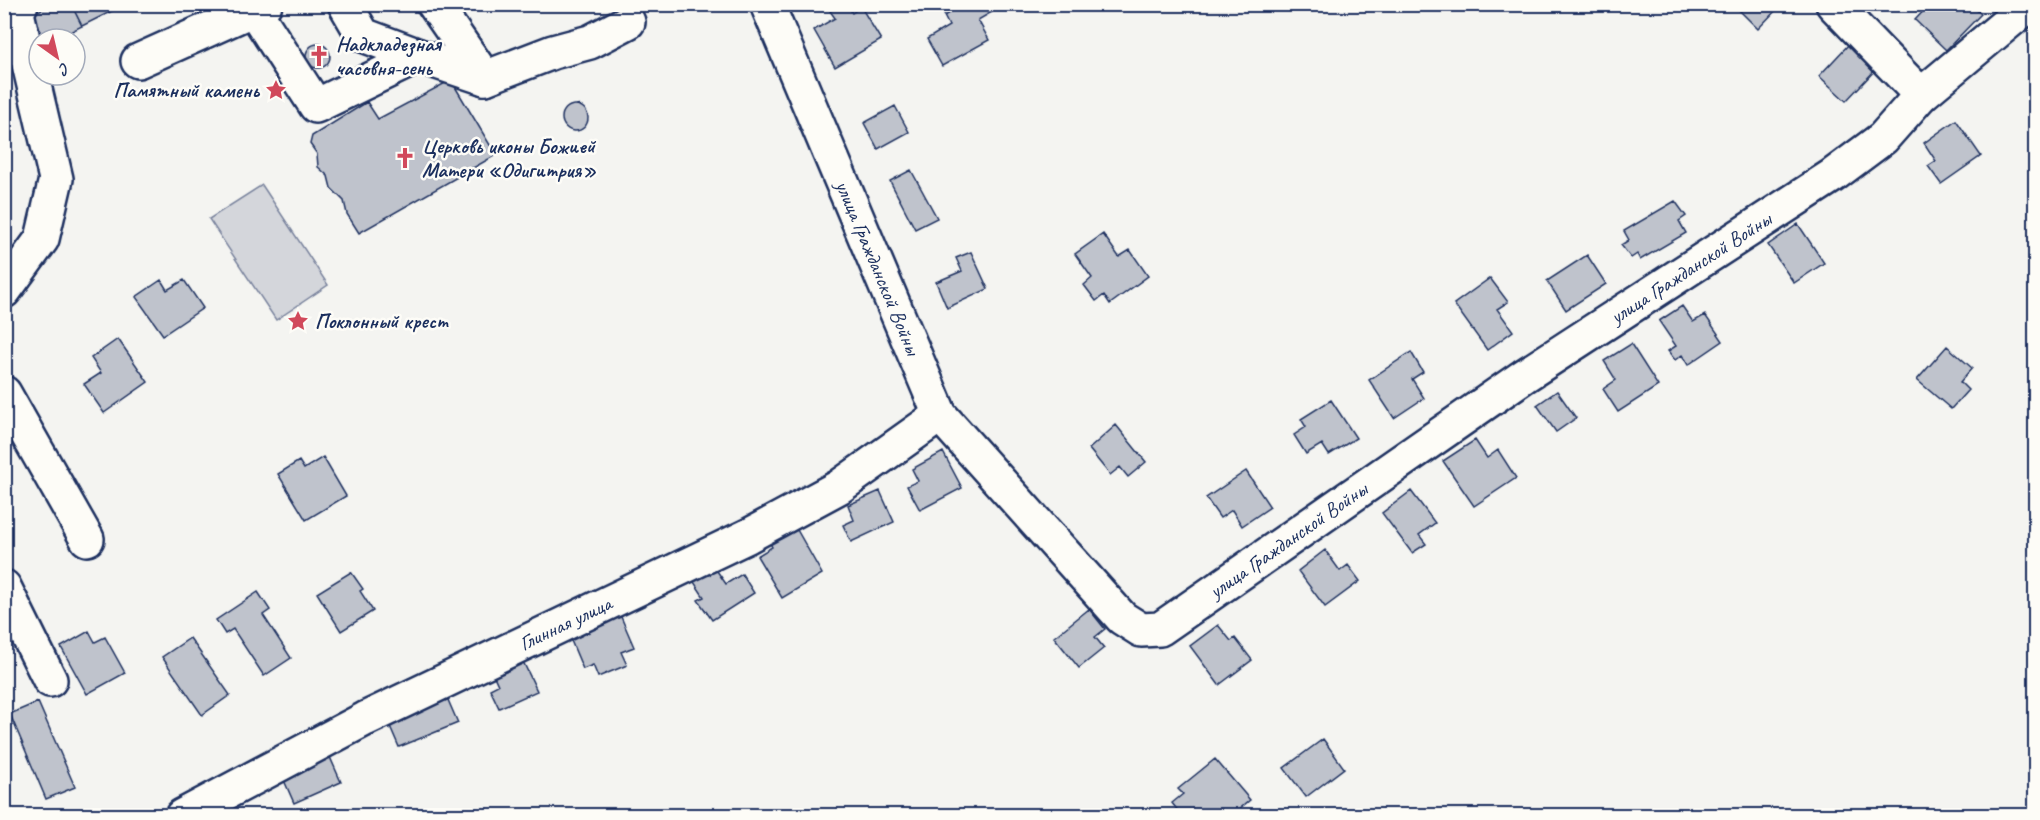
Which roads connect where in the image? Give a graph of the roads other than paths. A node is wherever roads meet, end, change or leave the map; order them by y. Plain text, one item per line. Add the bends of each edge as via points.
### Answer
1 (21, 4) edge
2 (345, 4) edge
3 (434, 4) edge
4 (767, 4) edge
5 (1833, 4) edge
6 (2030, 4) edge
7 (259, 7) edge
8 (628, 22) dead end
9 (419, 56) junction
10 (138, 61) dead end
11 (485, 78) junction
12 (1921, 95) junction
13 (4, 291) edge
14 (4, 393) edge
15 (940, 415) junction
16 (87, 539) dead end
17 (4, 587) edge
18 (50, 680) dead end
19 (182, 816) edge

1 - 13 street via 17,13 56,179 42,239
2 - 9 street via 363,35
3 - 11 street
4 - 15 street, улица Гражданской Войны
5 - 12 street
6 - 12 street, улица Гражданской Войны
7 - 9 street via 316,106
7 - 10 street
8 - 11 street via 590,42
9 - 11 street
12 - 15 street, улица Гражданской Войны via 1883,138 1832,176 1524,376 1160,628 1141,630 1122,618
14 - 16 street
15 - 19 street, Глинная улица via 838,487 748,536 365,719
17 - 18 street

